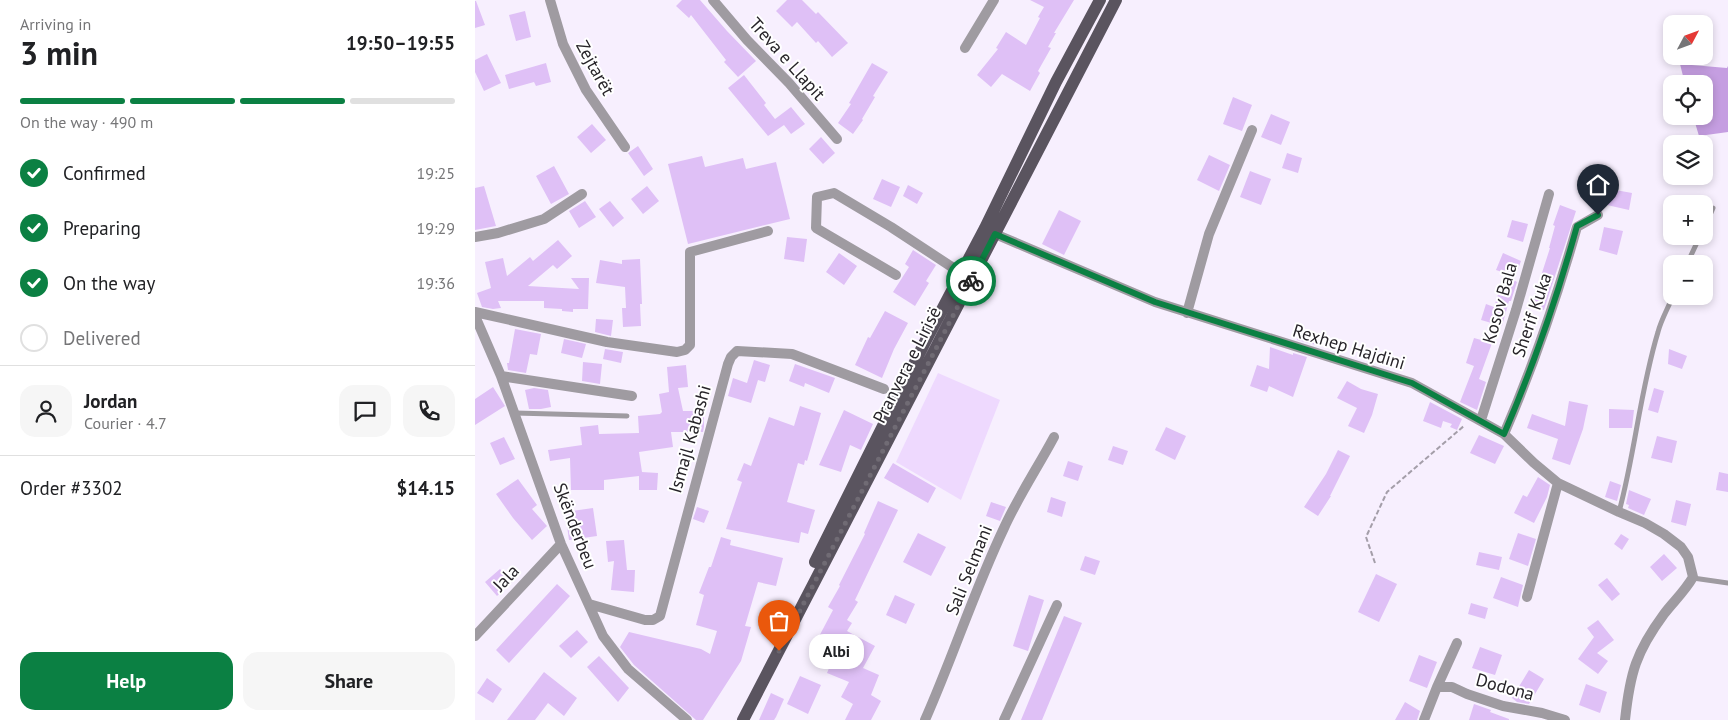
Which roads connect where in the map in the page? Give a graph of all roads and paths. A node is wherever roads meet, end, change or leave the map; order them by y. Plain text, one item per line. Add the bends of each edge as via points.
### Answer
1 (550, 0) edge
2 (713, 0) edge
3 (994, 0) edge
4 (1101, 0) edge
5 (1115, 0) edge
6 (965, 48) dead end
7 (1252, 130) dead end
8 (837, 138) dead end
9 (625, 147) dead end
10 (582, 194) dead end
11 (1549, 194) dead end
12 (1598, 215) dead end
13 (768, 231) dead end
14 (995, 234) junction
15 (475, 237) edge
16 (961, 273) junction
17 (896, 275) dead end
18 (1669, 305) edge
19 (1187, 313) junction
20 (475, 314) edge
21 (501, 376) junction
22 (885, 389) dead end
23 (632, 396) dead end
24 (515, 413) junction
25 (627, 416) dead end
26 (1477, 418) junction
27 (1504, 434) junction
28 (1054, 437) dead end
29 (1558, 483) junction
30 (1619, 512) junction
31 (561, 544) junction
32 (1375, 563) dead end
33 (1693, 578) junction
34 (1728, 582) edge
35 (1527, 597) dead end
36 (589, 604) junction
37 (1057, 605) dead end
38 (475, 636) edge
39 (1457, 643) dead end
40 (1437, 687) junction
41 (687, 720) edge
42 (735, 720) edge
43 (743, 720) edge
44 (925, 720) edge
45 (1004, 720) edge
46 (1424, 720) edge
47 (1565, 720) edge
48 (1625, 720) edge

1 - 9 street, Zejtarët via 563,44 586,90
2 - 8 street, Treva e Llapit
3 - 6 street
4 - 16 main road, Pranvera e Lirisë via 1056,82
5 - 14 main road, Pranvera e Lirisë
7 - 19 street via 1209,234
10 - 15 street via 544,219
11 - 26 street, Kosov Bala via 1513,318
12 - 27 street, Sherif Kuka via 1577,226 1526,384
13 - 20 street via 690,252 690,345 685,350 677,352 607,342
14 - 19 street, Rexhep Hajdini
14 - 43 main road, Pranvera e Lirisë
16 - 17 street via 834,193 817,197 816,228
16 - 42 main road, Pranvera e Lirisë
18 - 30 lane via 1658,330
19 - 26 street, Rexhep Hajdini via 1412,383
20 - 21 street, Skënderbeu
21 - 23 street
21 - 24 street, Skënderbeu
22 - 36 street, Ismajl Kabashi via 792,354 737,351 728,364 660,616 645,620
24 - 25 lane
24 - 31 street, Skënderbeu
26 - 27 street, Rexhep Hajdini
26 - 32 path via 1387,492 1366,537
27 - 29 street, Rexhep Hajdini
28 - 44 street, Sali Selmani via 1005,526 982,576
29 - 30 street, Rexhep Hajdini
29 - 35 street
30 - 33 street, Rexhep Hajdini via 1645,522 1681,547 1688,557
31 - 36 street, Skënderbeu
31 - 38 street, Jala
33 - 34 lane
33 - 48 street via 1649,635 1637,658 1629,686
36 - 41 street, Skënderbeu via 603,636 628,669
37 - 45 street
39 - 40 street
40 - 46 street
40 - 47 street, Dodona via 1452,687 1503,706

